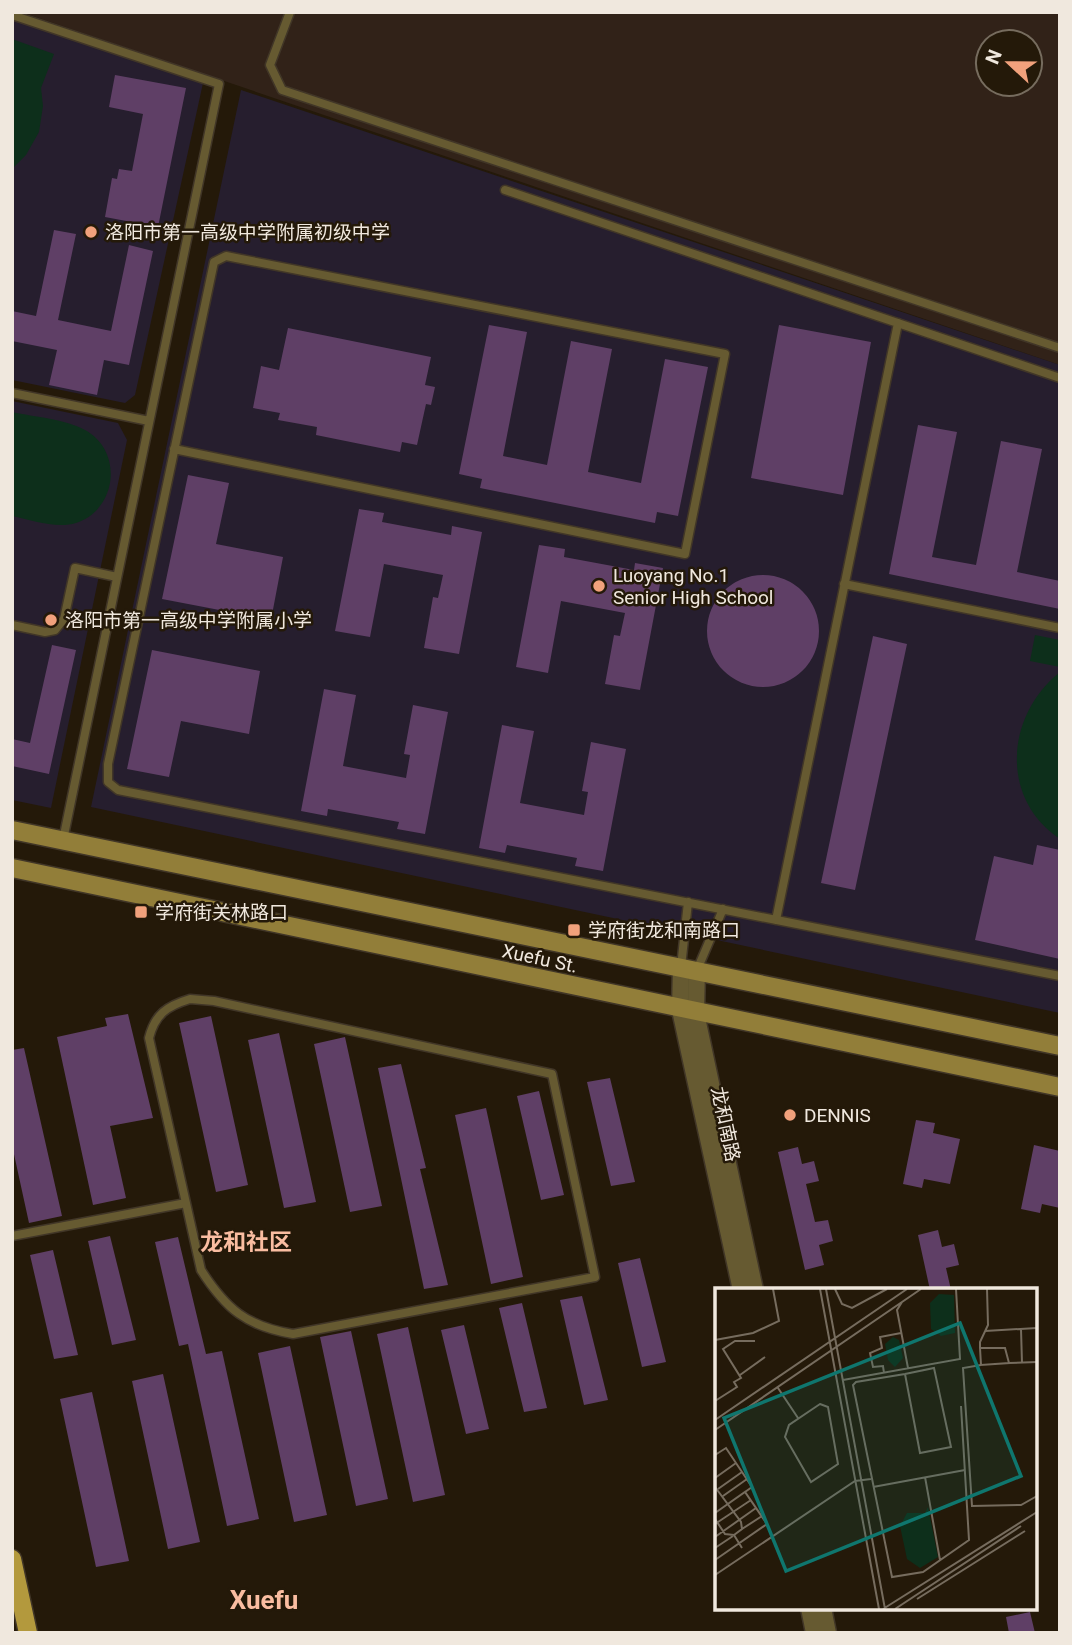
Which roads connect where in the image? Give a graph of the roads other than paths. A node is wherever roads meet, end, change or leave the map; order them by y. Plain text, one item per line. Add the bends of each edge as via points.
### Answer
1 (290, 12) edge
2 (12, 15) edge
3 (505, 190) dead end
4 (898, 323) junction
5 (1060, 348) edge
6 (1060, 378) edge
7 (12, 394) edge
8 (149, 421) junction
9 (174, 449) junction
10 (117, 577) junction
11 (845, 584) junction
12 (12, 625) edge
13 (1060, 628) edge
14 (12, 830) edge
15 (63, 840) junction
16 (12, 868) edge
17 (688, 902) junction
18 (723, 909) junction
19 (776, 920) junction
20 (689, 968) junction
21 (1060, 976) edge
22 (688, 1011) junction
23 (1060, 1046) edge
24 (1060, 1087) edge
25 (186, 1202) junction
26 (12, 1236) edge
27 (741, 1288) edge
28 (755, 1288) edge
29 (12, 1559) edge
30 (809, 1610) edge
31 (823, 1610) edge
32 (28, 1633) edge
33 (814, 1633) edge
34 (828, 1633) edge

1 - 5 lane via 270,65 282,90
2 - 8 lane via 219,84
3 - 4 lane
4 - 6 lane
4 - 11 lane
7 - 8 lane
8 - 10 lane
9 - 9 lane via 214,262 226,256 725,354 685,554
9 - 17 lane via 108,782 118,789
10 - 12 lane via 75,568 64,619 55,630
10 - 15 lane
11 - 13 lane
11 - 19 lane
14 - 15 main road, Xuefu St.
15 - 20 main road, Xuefu St.
16 - 22 main road, Xuefu St.
17 - 18 lane
17 - 20 lane
18 - 19 lane
18 - 20 lane
19 - 21 lane
20 - 22 street, 龙和南路
20 - 23 main road, Xuefu St.
22 - 24 main road, Xuefu St.
22 - 27 street, 龙和南路
22 - 28 street, 龙和南路
25 - 25 lane via 201,1270 216,1294 236,1314 264,1329 284,1333 595,1276 552,1074 190,999 170,1005 154,1020 149,1038
25 - 26 lane
29 - 32 main road
30 - 33 street
31 - 34 street

